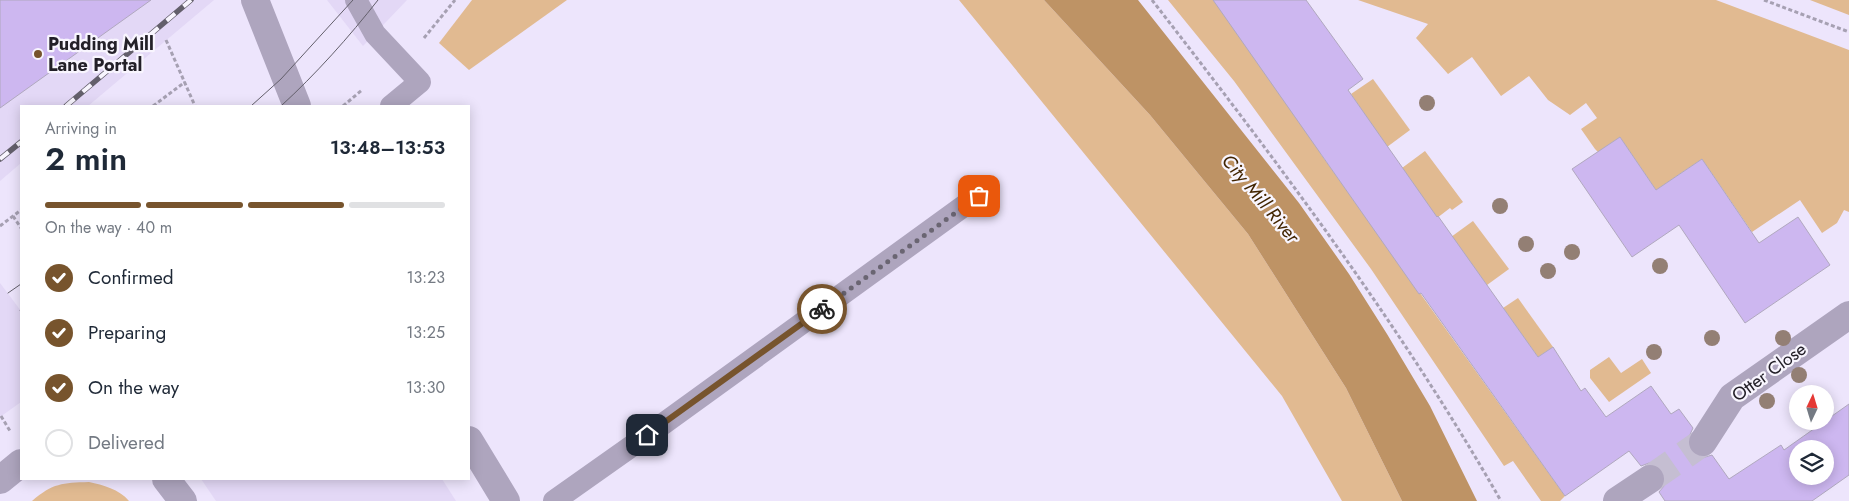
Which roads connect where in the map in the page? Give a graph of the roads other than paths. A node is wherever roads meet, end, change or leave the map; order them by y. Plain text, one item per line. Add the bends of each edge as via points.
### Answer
1 (255, 0) edge
2 (356, 0) edge
3 (297, 105) edge
4 (391, 105) edge
5 (979, 196) dead end
6 (1849, 315) edge
7 (470, 442) edge
8 (1703, 442) tunnel mouth
9 (20, 464) edge
10 (1650, 479) tunnel mouth
11 (0, 480) edge
12 (167, 480) edge
13 (183, 501) edge
14 (506, 501) edge
15 (554, 501) edge
16 (1617, 501) edge

1 - 3 street
2 - 4 lane via 375,34 420,82
5 - 15 lane
6 - 8 street, Otter Close via 1732,397
7 - 14 street
9 - 11 street
10 - 16 street
12 - 13 street

